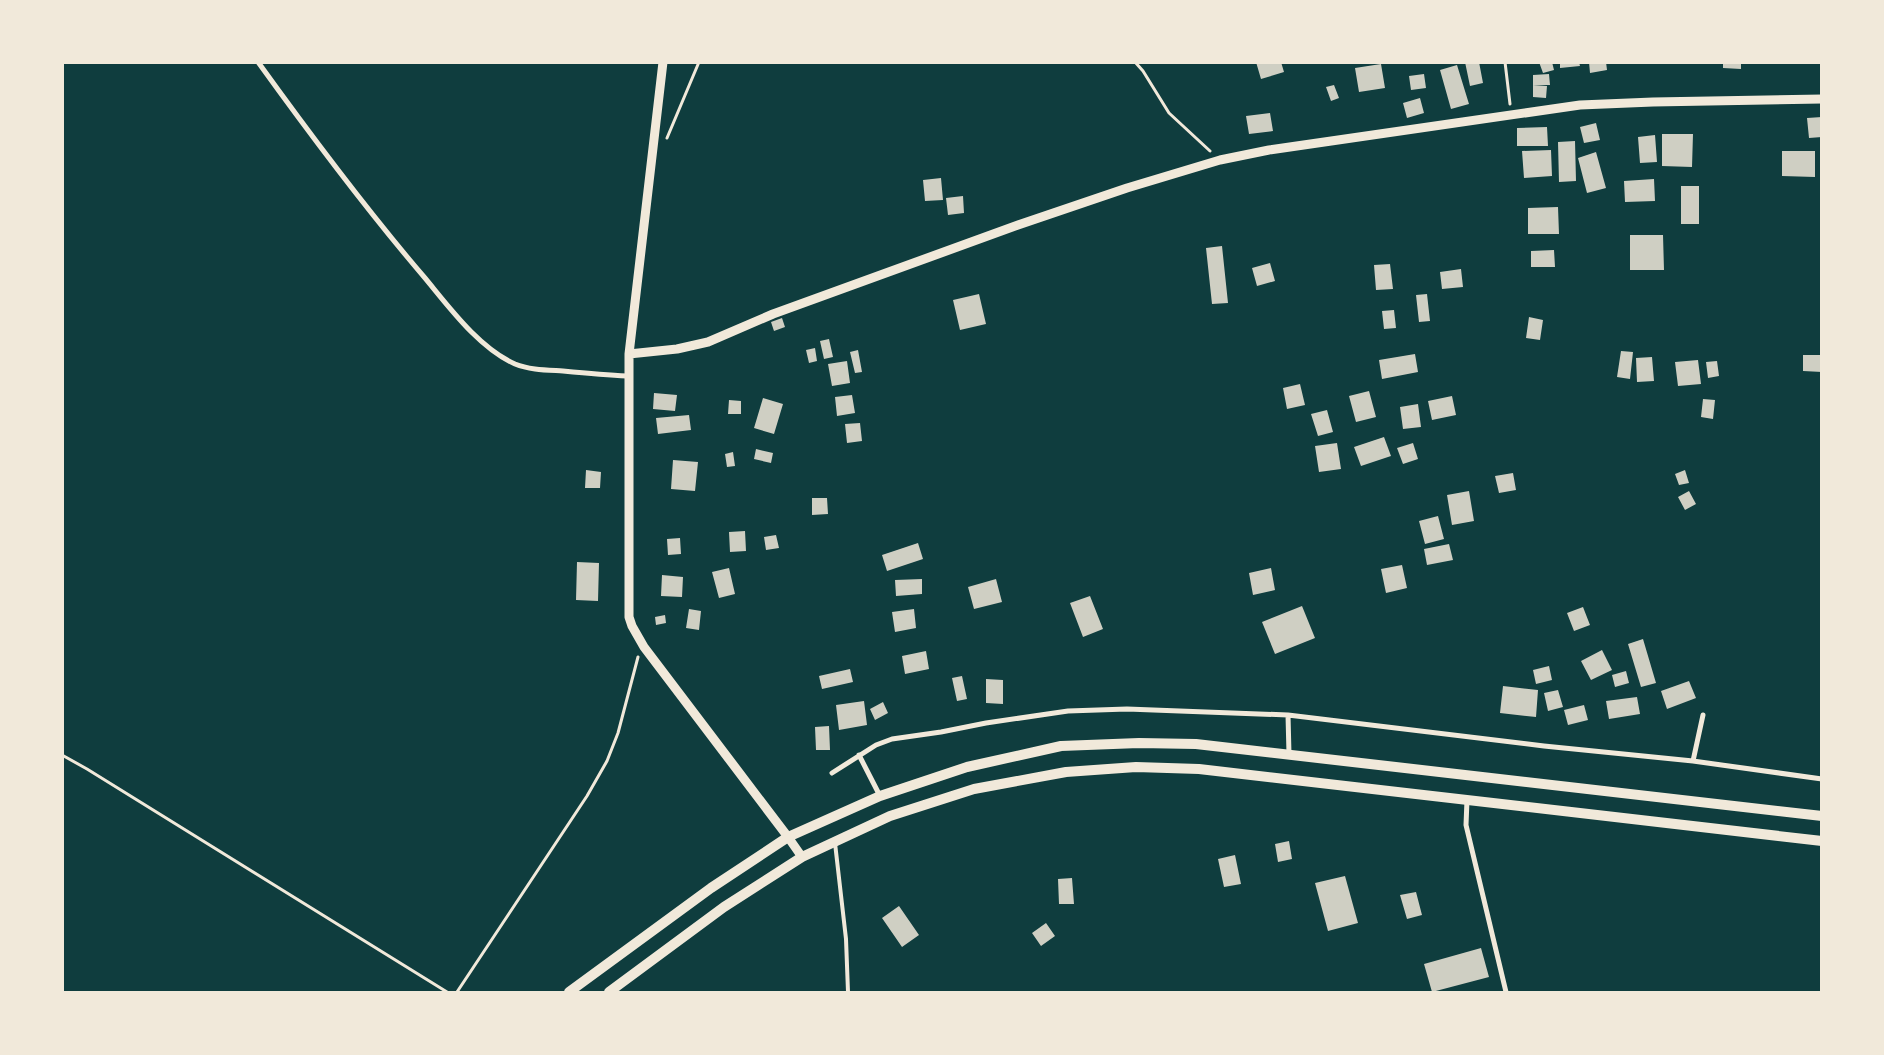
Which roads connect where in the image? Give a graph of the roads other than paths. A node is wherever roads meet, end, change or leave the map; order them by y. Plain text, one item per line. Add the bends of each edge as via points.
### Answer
1 (258, 62) edge
2 (663, 62) edge
3 (1822, 99) edge
4 (628, 354) junction
5 (627, 376) junction
6 (1288, 715) junction
7 (1703, 715) dead end
8 (1289, 754) junction
9 (859, 755) junction
10 (1693, 762) junction
11 (832, 773) dead end
12 (1822, 779) edge
13 (880, 796) junction
14 (1467, 800) junction
15 (1822, 816) edge
16 (788, 837) junction
17 (1822, 841) edge
18 (835, 842) junction
19 (802, 857) junction
20 (569, 992) edge
21 (609, 992) edge
22 (848, 992) edge
23 (1506, 992) edge

1 - 5 street via 380,226 485,344 502,357 532,369
2 - 4 street
3 - 4 street via 1580,106 1268,150 1220,160 1018,225 774,314 708,342
4 - 5 street
5 - 16 street via 632,626 644,647
6 - 8 street
6 - 9 street via 1127,709 1068,711 892,739
6 - 10 street
7 - 10 street
8 - 13 main road via 1139,742 1061,746 967,767
8 - 15 main road
9 - 11 street
9 - 13 street
10 - 12 street
13 - 16 main road
14 - 17 main road
14 - 18 main road via 1209,770 1136,767 1066,772 974,788 890,816
14 - 23 street via 1466,824
16 - 19 street
16 - 20 main road via 711,888
18 - 19 main road
18 - 22 lane via 846,939
19 - 21 main road via 724,907

